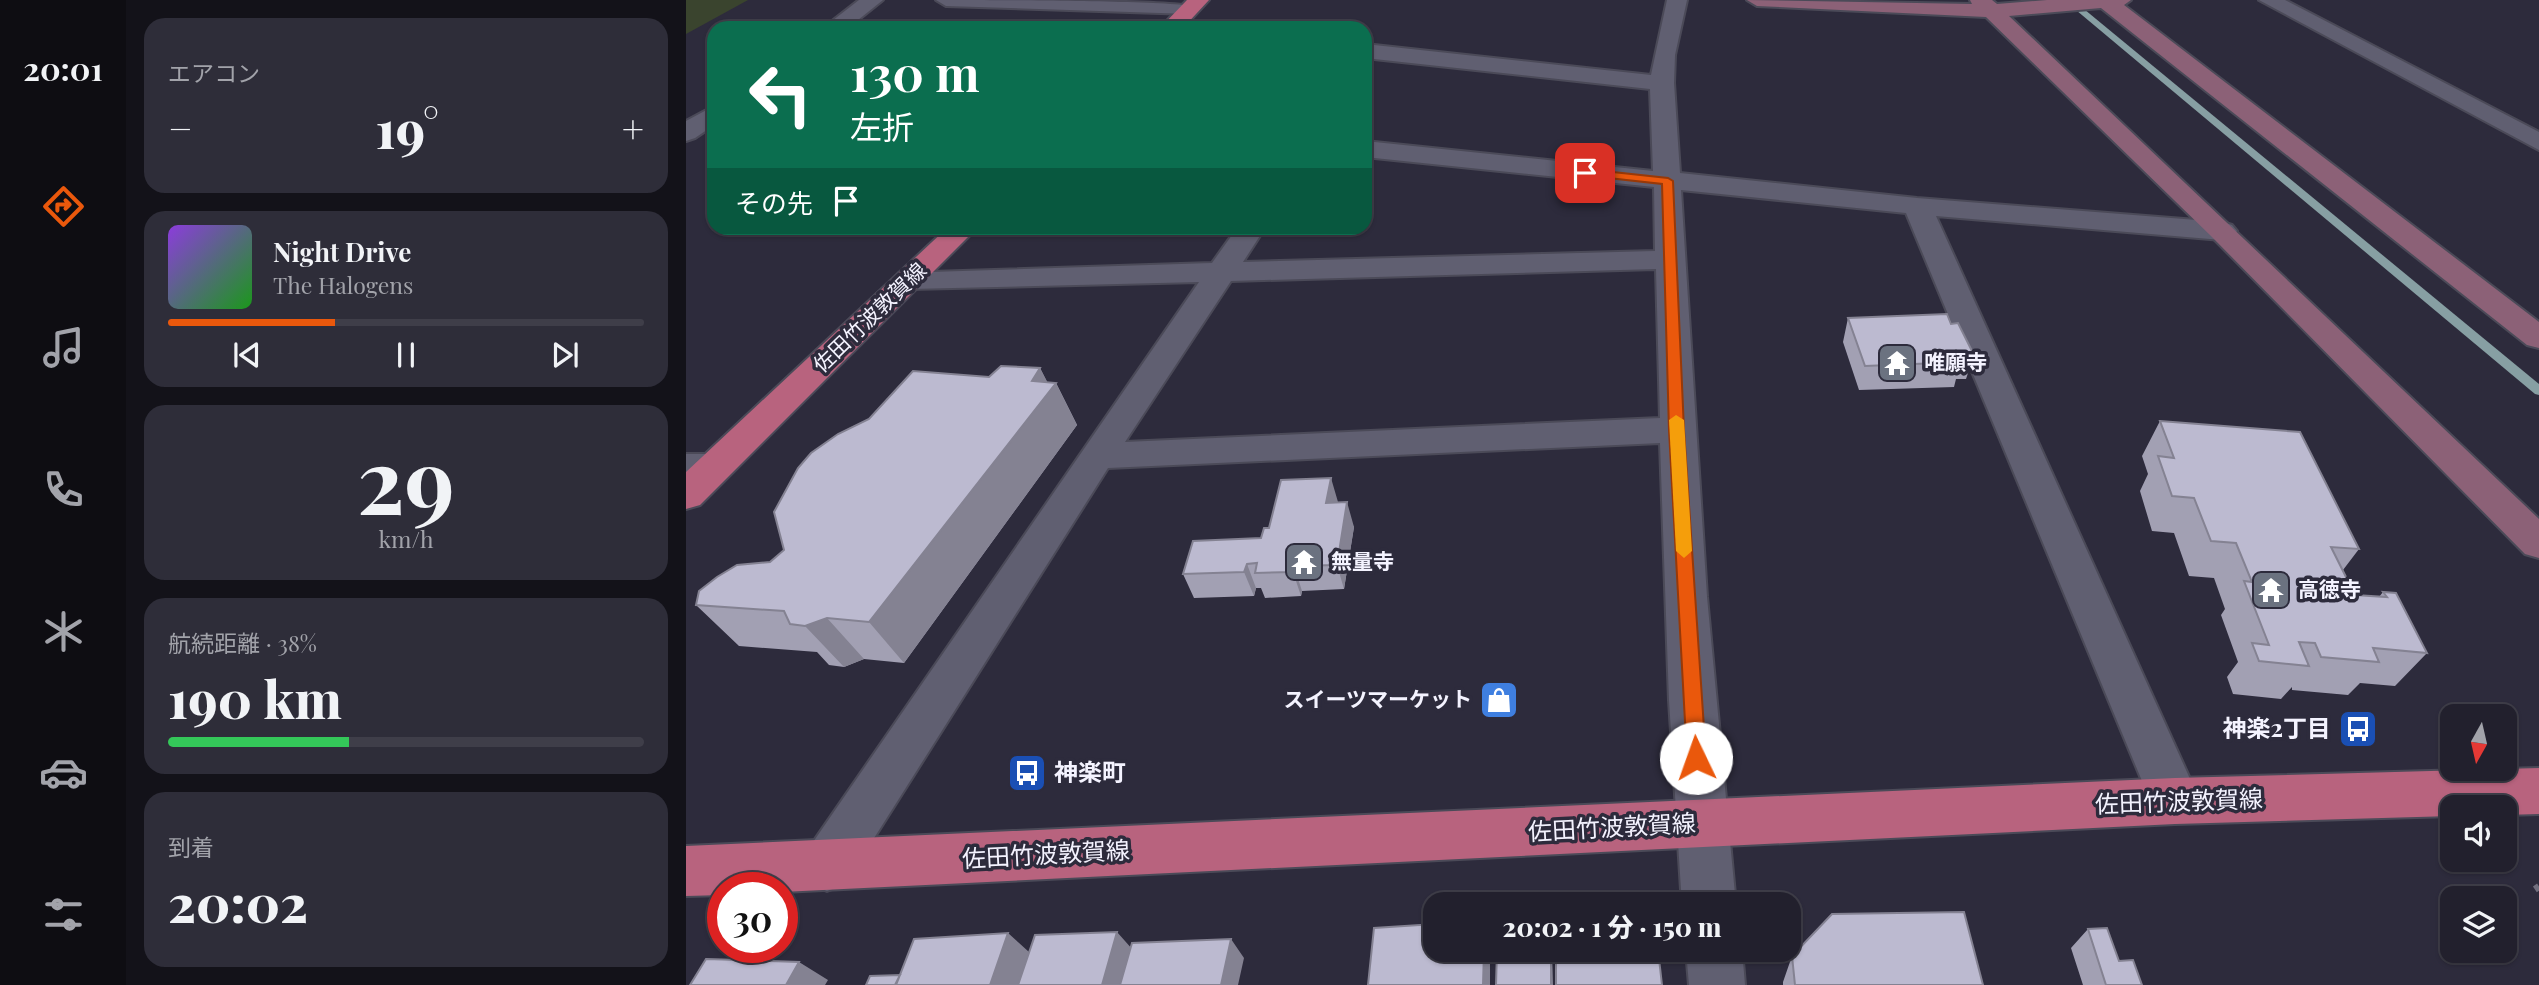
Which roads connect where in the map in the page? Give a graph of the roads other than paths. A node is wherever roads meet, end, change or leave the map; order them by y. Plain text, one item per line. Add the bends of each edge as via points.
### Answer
1 (873, 0) edge
2 (946, 0) edge
3 (1677, 0) edge
4 (1757, 0) edge
5 (2269, 0) edge
6 (2105, 1) edge
7 (1195, 4) edge
8 (1986, 5) edge
9 (844, 21) edge
10 (1178, 21) edge
11 (1372, 54) edge
12 (1662, 83) junction
13 (707, 118) edge
14 (686, 135) edge
15 (707, 139) edge
16 (2539, 142) edge
17 (1372, 150) edge
18 (1668, 181) junction
19 (1917, 206) junction
20 (2222, 231) junction
21 (955, 235) edge
22 (1246, 235) edge
23 (1673, 260) junction
24 (1222, 271) junction
25 (910, 280) junction
26 (2539, 338) edge
27 (1677, 430) junction
28 (1097, 456) junction
29 (700, 467) edge
30 (686, 495) edge
31 (2539, 543) edge
32 (2539, 791) edge
33 (2175, 801) junction
34 (1700, 823) junction
35 (827, 866) junction
36 (686, 871) edge
37 (1708, 892) edge
38 (1715, 962) edge
39 (1717, 985) edge

1 - 9 street
2 - 7 street
3 - 12 street
4 - 8 street
5 - 16 street
6 - 8 street via 2058,7
6 - 26 street
7 - 10 main road
8 - 20 street
11 - 12 street
12 - 18 street
13 - 14 street
14 - 15 street
17 - 18 street
18 - 19 street
18 - 23 street
19 - 20 street
19 - 33 street
20 - 31 street
21 - 25 main road, 佐田竹波敦賀線
22 - 24 street
23 - 24 street
23 - 27 street
24 - 25 street
24 - 28 street
25 - 29 main road, 佐田竹波敦賀線
27 - 28 street
27 - 34 street
28 - 35 street
29 - 30 main road, 佐田竹波敦賀線
32 - 33 main road, 佐田竹波敦賀線
33 - 34 main road, 佐田竹波敦賀線
34 - 35 main road, 佐田竹波敦賀線
34 - 37 street
35 - 36 main road, 佐田竹波敦賀線
38 - 39 street

